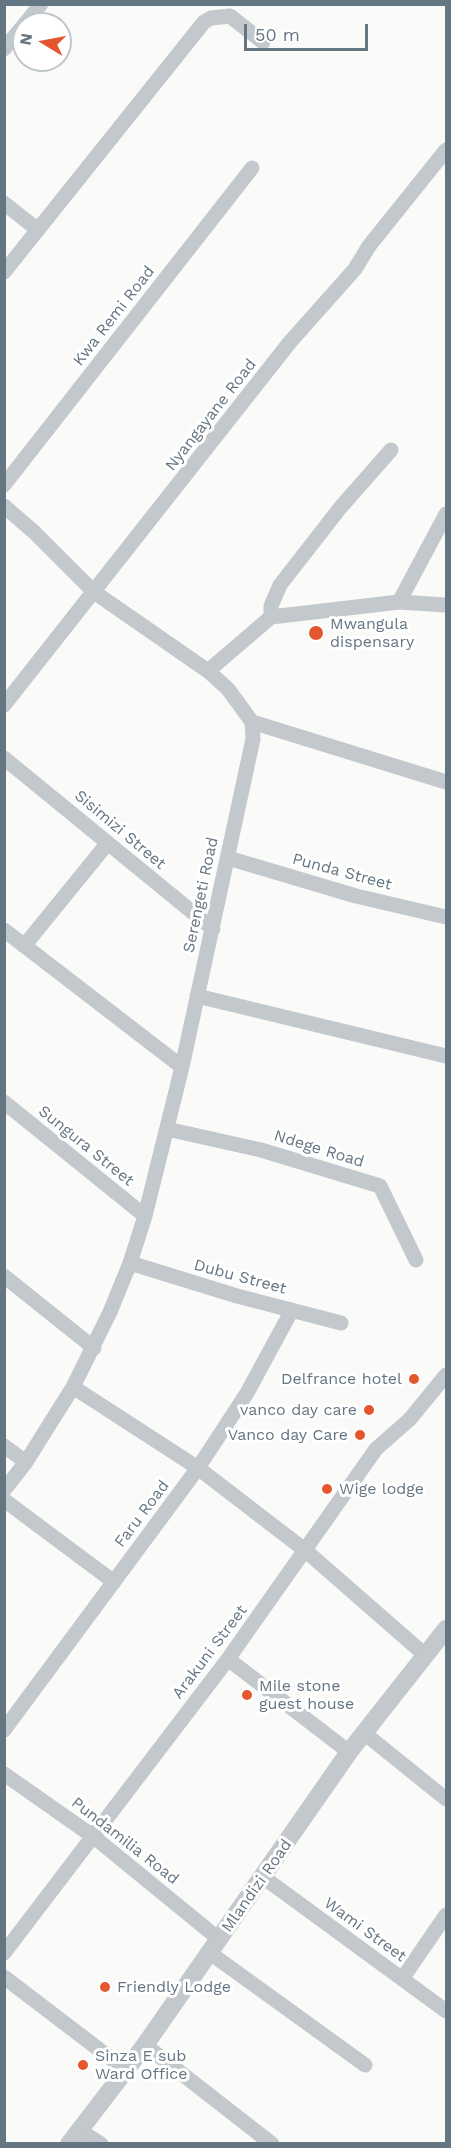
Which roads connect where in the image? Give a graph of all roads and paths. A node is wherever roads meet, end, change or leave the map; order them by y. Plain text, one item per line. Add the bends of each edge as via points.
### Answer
1 (263, 42) dead end
2 (447, 150) edge
3 (252, 168) dead end
4 (4, 203) edge
5 (38, 230) junction
6 (4, 272) edge
7 (392, 450) dead end
8 (4, 485) edge
9 (4, 506) edge
10 (447, 514) edge
11 (94, 592) junction
12 (399, 602) junction
13 (447, 605) edge
14 (271, 617) junction
15 (208, 671) junction
16 (4, 705) edge
17 (252, 722) junction
18 (4, 758) edge
19 (447, 782) edge
20 (107, 844) junction
21 (228, 858) junction
22 (447, 917) edge
23 (213, 929) junction
24 (4, 930) edge
25 (24, 946) junction
26 (197, 996) junction
27 (447, 1056) edge
28 (182, 1067) junction
29 (4, 1102) edge
30 (167, 1129) junction
31 (145, 1216) junction
32 (416, 1260) dead end
33 (130, 1263) junction
34 (4, 1276) edge
35 (292, 1310) junction
36 (341, 1323) dead end
37 (94, 1348) junction
38 (447, 1375) edge
39 (73, 1388) junction
40 (4, 1446) edge
41 (26, 1462) junction
42 (198, 1468) junction
43 (4, 1490) edge
44 (4, 1500) edge
45 (306, 1551) junction
46 (114, 1582) junction
47 (447, 1629) edge
48 (426, 1655) junction
49 (228, 1659) junction
50 (4, 1730) edge
51 (364, 1733) junction
52 (349, 1752) junction
53 (4, 1774) edge
54 (447, 1799) edge
55 (94, 1837) junction
56 (263, 1877) junction
57 (447, 1915) edge
58 (215, 1946) junction
59 (4, 1953) edge
60 (4, 1977) edge
61 (402, 1979) junction
62 (447, 2011) edge
63 (145, 2045) junction
64 (365, 2065) dead end
65 (126, 2070) junction
66 (74, 2137) edge
67 (101, 2144) edge
68 (272, 2144) edge

1 - 5 street via 230,15 204,22
2 - 11 street, Nyangayane Road
3 - 8 street, Kwa Remi Road
4 - 5 street
5 - 6 street
7 - 14 street via 280,585
9 - 11 street
10 - 12 street
11 - 15 street
11 - 16 street, Nyangayane Road
12 - 13 street
12 - 14 street
14 - 15 street
15 - 17 street via 228,689
17 - 19 street
17 - 21 street, Serengeti Road via 249,760
18 - 20 street, Sisimizi Street
20 - 23 street, Sisimizi Street
20 - 25 street
21 - 22 street, Punda Street via 356,896
21 - 23 street, Serengeti Road
23 - 26 street, Serengeti Road
24 - 25 street
25 - 28 street
26 - 27 street
26 - 28 street, Serengeti Road
28 - 30 street, Serengeti Road
29 - 31 street, Sungura Street
30 - 31 street, Serengeti Road
30 - 32 street, Ndege Road via 261,1150 380,1186
31 - 33 street, Serengeti Road
33 - 35 street, Dubu Street
33 - 37 street, Serengeti Road
34 - 37 street
35 - 36 street, Dubu Street
35 - 42 street, Faru Road via 247,1393
37 - 39 street, Serengeti Road
38 - 45 street, Arakuni Street via 410,1419 376,1449
39 - 41 street, Serengeti Road
39 - 42 street
40 - 41 street
41 - 43 street, Serengeti Road
42 - 45 street
42 - 46 street, Faru Road
44 - 46 street
45 - 48 street
45 - 49 street, Arakuni Street
46 - 50 street, Faru Road
47 - 48 street, Mlandizi Road
48 - 51 street, Mlandizi Road
49 - 52 street
49 - 55 street, Arakuni Street
51 - 52 street, Mlandizi Road
51 - 54 street
52 - 56 street, Mlandizi Road
53 - 55 street, Pundamilia Road
55 - 58 street, Pundamilia Road
55 - 59 street, Arakuni Street
56 - 58 street, Mlandizi Road
56 - 61 street, Wami Street
57 - 61 street
58 - 63 street, Mlandizi Road
58 - 64 street, Pundamilia Road
60 - 65 street
61 - 62 street, Wami Street
63 - 65 street, Mlandizi Road
63 - 68 street
65 - 66 street, Mlandizi Road
66 - 67 street

